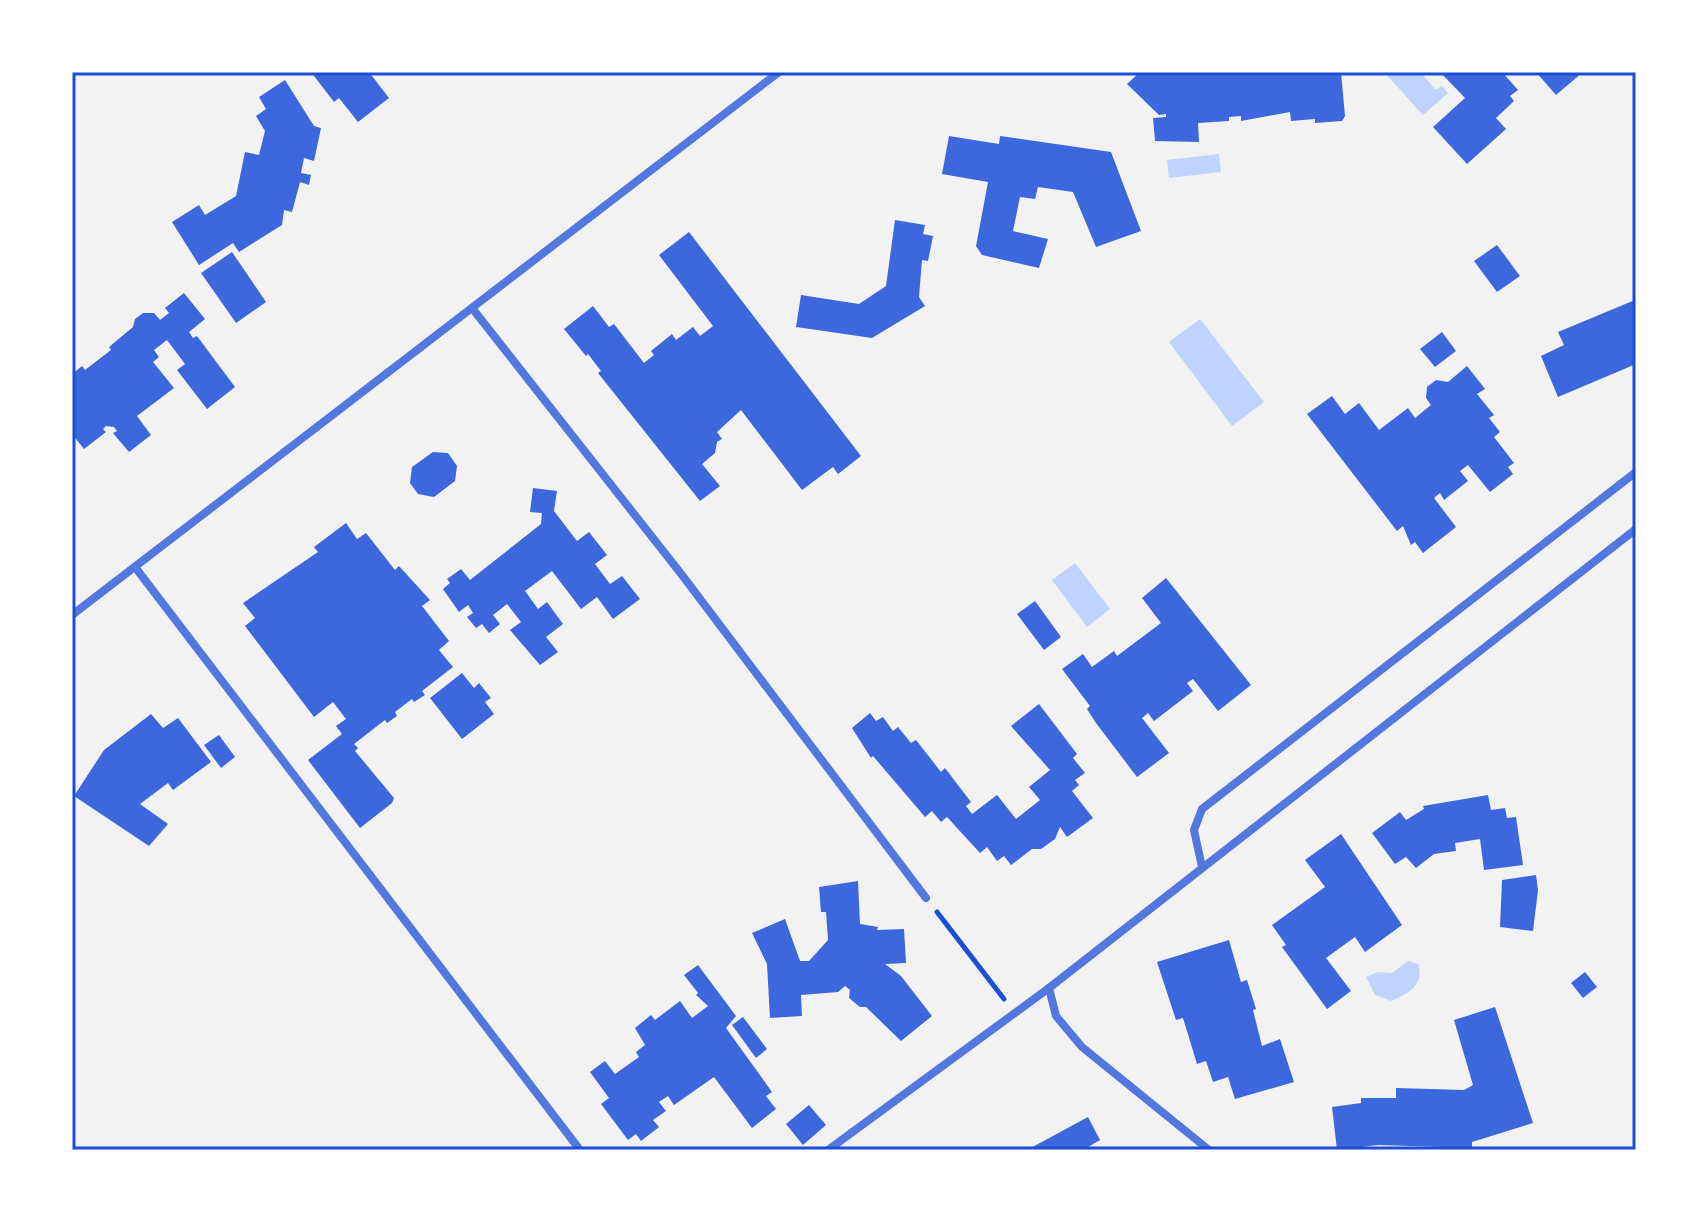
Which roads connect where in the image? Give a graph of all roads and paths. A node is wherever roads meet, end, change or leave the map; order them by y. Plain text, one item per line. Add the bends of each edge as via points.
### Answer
1 (779, 72) edge
2 (472, 308) junction
3 (1636, 472) edge
4 (1636, 529) edge
5 (135, 567) junction
6 (72, 615) edge
7 (1202, 867) junction
8 (926, 898) joint
9 (1049, 988) junction
10 (1014, 1013) junction
11 (580, 1150) edge
12 (828, 1150) edge
13 (1209, 1150) edge

1 - 2 street
2 - 5 street
2 - 8 street
3 - 7 street via 1202,809 1194,830
4 - 7 street
5 - 6 street
5 - 11 street
7 - 9 street
8 - 10 path
9 - 10 street
9 - 13 street via 1056,1016 1082,1047
10 - 12 street

